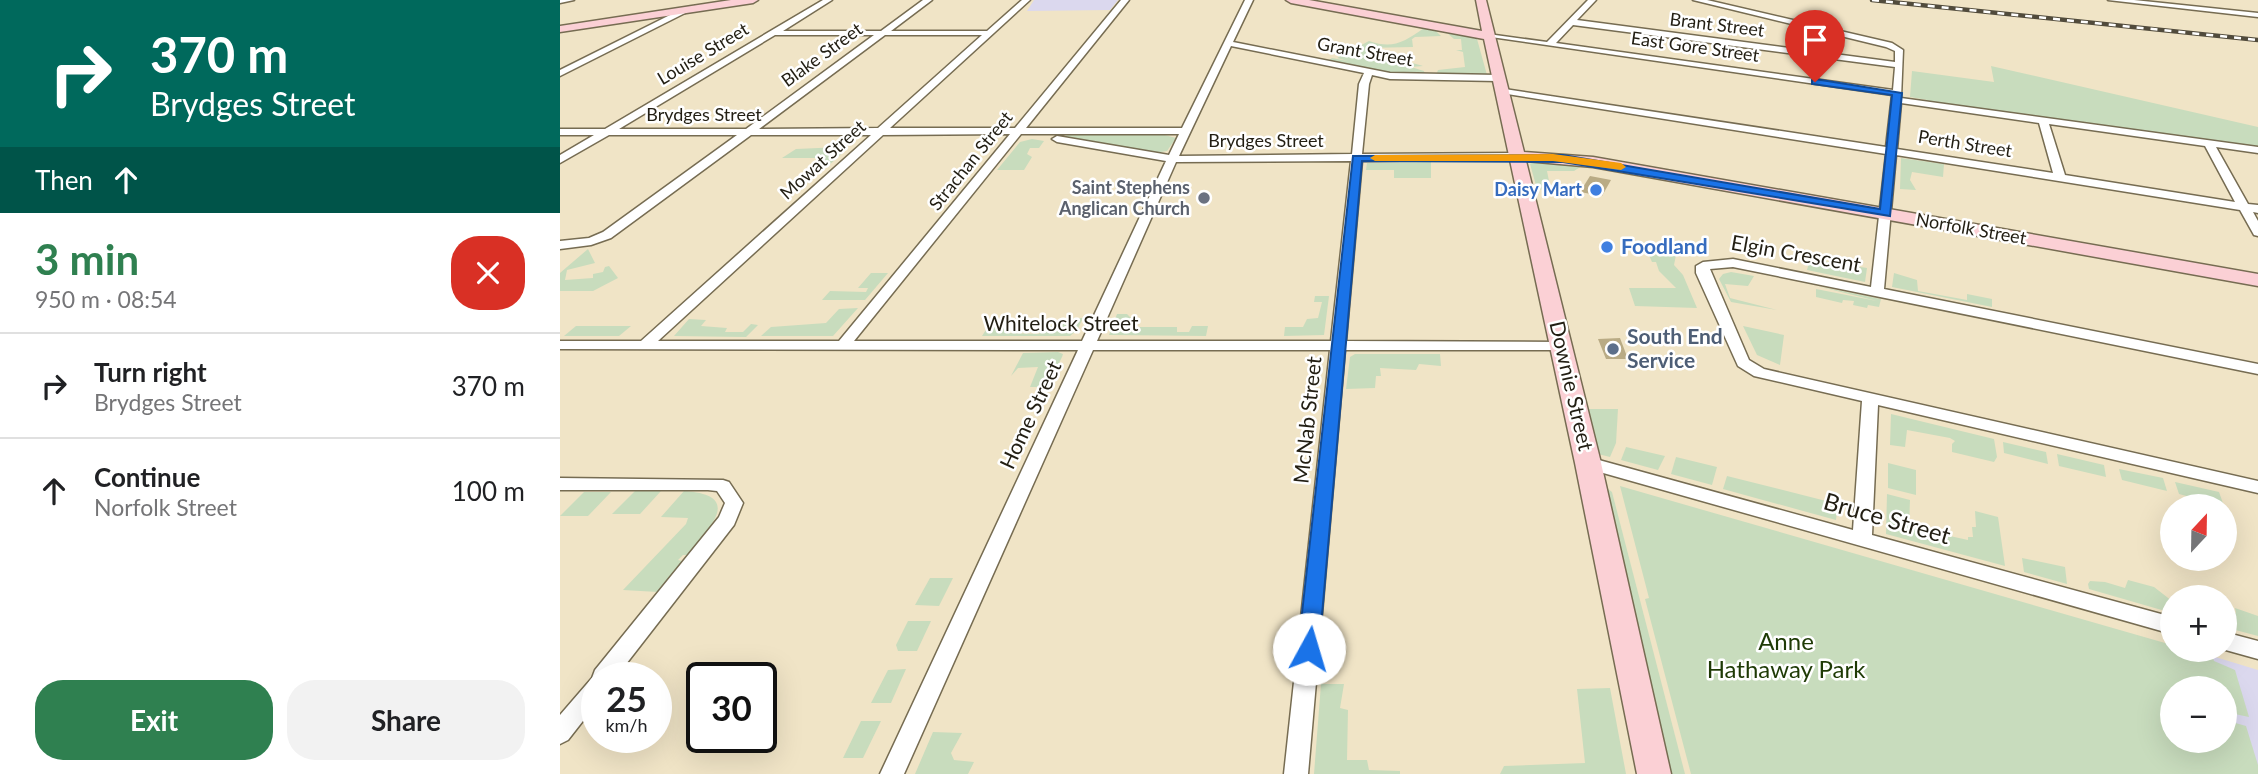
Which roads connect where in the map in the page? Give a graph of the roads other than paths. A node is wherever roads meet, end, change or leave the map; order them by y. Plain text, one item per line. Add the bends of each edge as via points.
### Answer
1 (570, 0) edge
2 (754, 0) edge
3 (828, 0) edge
4 (928, 0) edge
5 (1026, 0) edge
6 (1125, 0) edge
7 (1249, 0) edge
8 (1291, 0) edge
9 (1481, 0) edge
10 (1592, 0) edge
11 (1697, 0) edge
12 (2112, 0) edge
13 (560, 1) edge
14 (2124, 1) edge
15 (2237, 4) dead end
16 (687, 10) junction
17 (2247, 14) junction
18 (2258, 15) edge
19 (1571, 22) junction
20 (560, 29) edge
21 (773, 33) junction
22 (883, 33) junction
23 (989, 33) junction
24 (1488, 36) junction
25 (1228, 43) junction
26 (1550, 44) junction
27 (1900, 65) junction
28 (1369, 72) junction
29 (560, 73) edge
30 (1500, 84) junction
31 (1897, 97) junction
32 (2043, 120) junction
33 (1187, 131) junction
34 (560, 132) edge
35 (606, 132) junction
36 (747, 132) junction
37 (880, 132) junction
38 (1017, 132) junction
39 (2209, 144) junction
40 (1892, 150) junction
41 (2258, 150) edge
42 (1518, 156) junction
43 (1357, 158) junction
44 (1173, 159) junction
45 (560, 160) edge
46 (2060, 177) junction
47 (2244, 207) junction
48 (2258, 209) edge
49 (1886, 214) junction
50 (2258, 232) edge
51 (560, 245) edge
52 (2258, 280) edge
53 (1877, 292) junction
54 (560, 345) edge
55 (645, 345) junction
56 (843, 345) junction
57 (1088, 345) junction
58 (1339, 345) junction
59 (1561, 346) junction
60 (2258, 369) edge
61 (1870, 400) junction
62 (1588, 463) junction
63 (560, 484) edge
64 (2258, 488) edge
65 (1862, 539) junction
66 (2160, 623) edge
67 (2237, 644) edge
68 (2258, 650) edge
69 (615, 662) edge
70 (581, 706) edge
71 (560, 733) edge
72 (892, 774) edge
73 (1296, 774) edge
74 (1654, 774) edge

1 - 13 street
2 - 16 street
3 - 21 street, Louise Street
4 - 22 street, Blake Street
5 - 23 street, Mowat Street
6 - 38 street, Strachan Street
7 - 25 street, Home Street
8 - 24 street
9 - 24 street, Downie Street
10 - 19 street
11 - 27 street via 1889,45 1899,50
12 - 14 street
14 - 17 street
15 - 17 street
16 - 20 street
16 - 29 street
17 - 18 street
19 - 26 street
19 - 27 street, Brant Street
21 - 22 street
21 - 35 street, Louise Street
22 - 23 street
22 - 36 street, Blake Street
23 - 37 street, Mowat Street
24 - 26 street, East Gore Street
24 - 30 street, Downie Street
25 - 28 street, Grant Street
25 - 33 street, Home Street
26 - 31 street, East Gore Street
27 - 31 street
28 - 30 street, Grant Street
28 - 43 street, McNab Street
30 - 40 street, Perth Street
30 - 42 street, Downie Street
31 - 32 street, East Gore Street
31 - 40 street
32 - 39 street, East Gore Street
32 - 46 street
33 - 38 street, Brydges Street
33 - 44 street, Home Street
34 - 35 street, Brydges Street
35 - 36 street, Brydges Street
35 - 45 street, Louise Street
36 - 37 street, Brydges Street
36 - 51 street, Blake Street via 607,235
37 - 38 street, Brydges Street
37 - 55 street, Mowat Street
38 - 44 street, Brydges Street
38 - 56 street, Strachan Street
39 - 41 street, East Gore Street
39 - 47 street
40 - 46 street, Perth Street
40 - 49 street
42 - 43 street, Brydges Street
42 - 49 street, Norfolk Street via 1593,162
42 - 59 street, Downie Street
43 - 44 street, Brydges Street
43 - 58 street, McNab Street
44 - 57 street, Home Street
46 - 47 street, Perth Street
47 - 48 street, Perth Street
47 - 50 street
49 - 52 street, Norfolk Street
49 - 53 street
53 - 60 street, Elgin Crescent
53 - 61 street, Elgin Crescent via 1726,262 1703,266 1743,363 1759,373
54 - 55 street, Whitelock Street
55 - 56 street, Whitelock Street
56 - 57 street, Whitelock Street
57 - 58 street, Whitelock Street
57 - 72 street, Home Street
58 - 59 street, Whitelock Street
58 - 73 street, McNab Street
59 - 62 main road, Downie Street
61 - 64 street, Elgin Crescent
61 - 65 street
62 - 65 street, Bruce Street
62 - 74 main road, Downie Street
63 - 69 street via 708,484 723,486 734,503 727,520
65 - 66 street, Bruce Street
67 - 68 street
70 - 71 street

